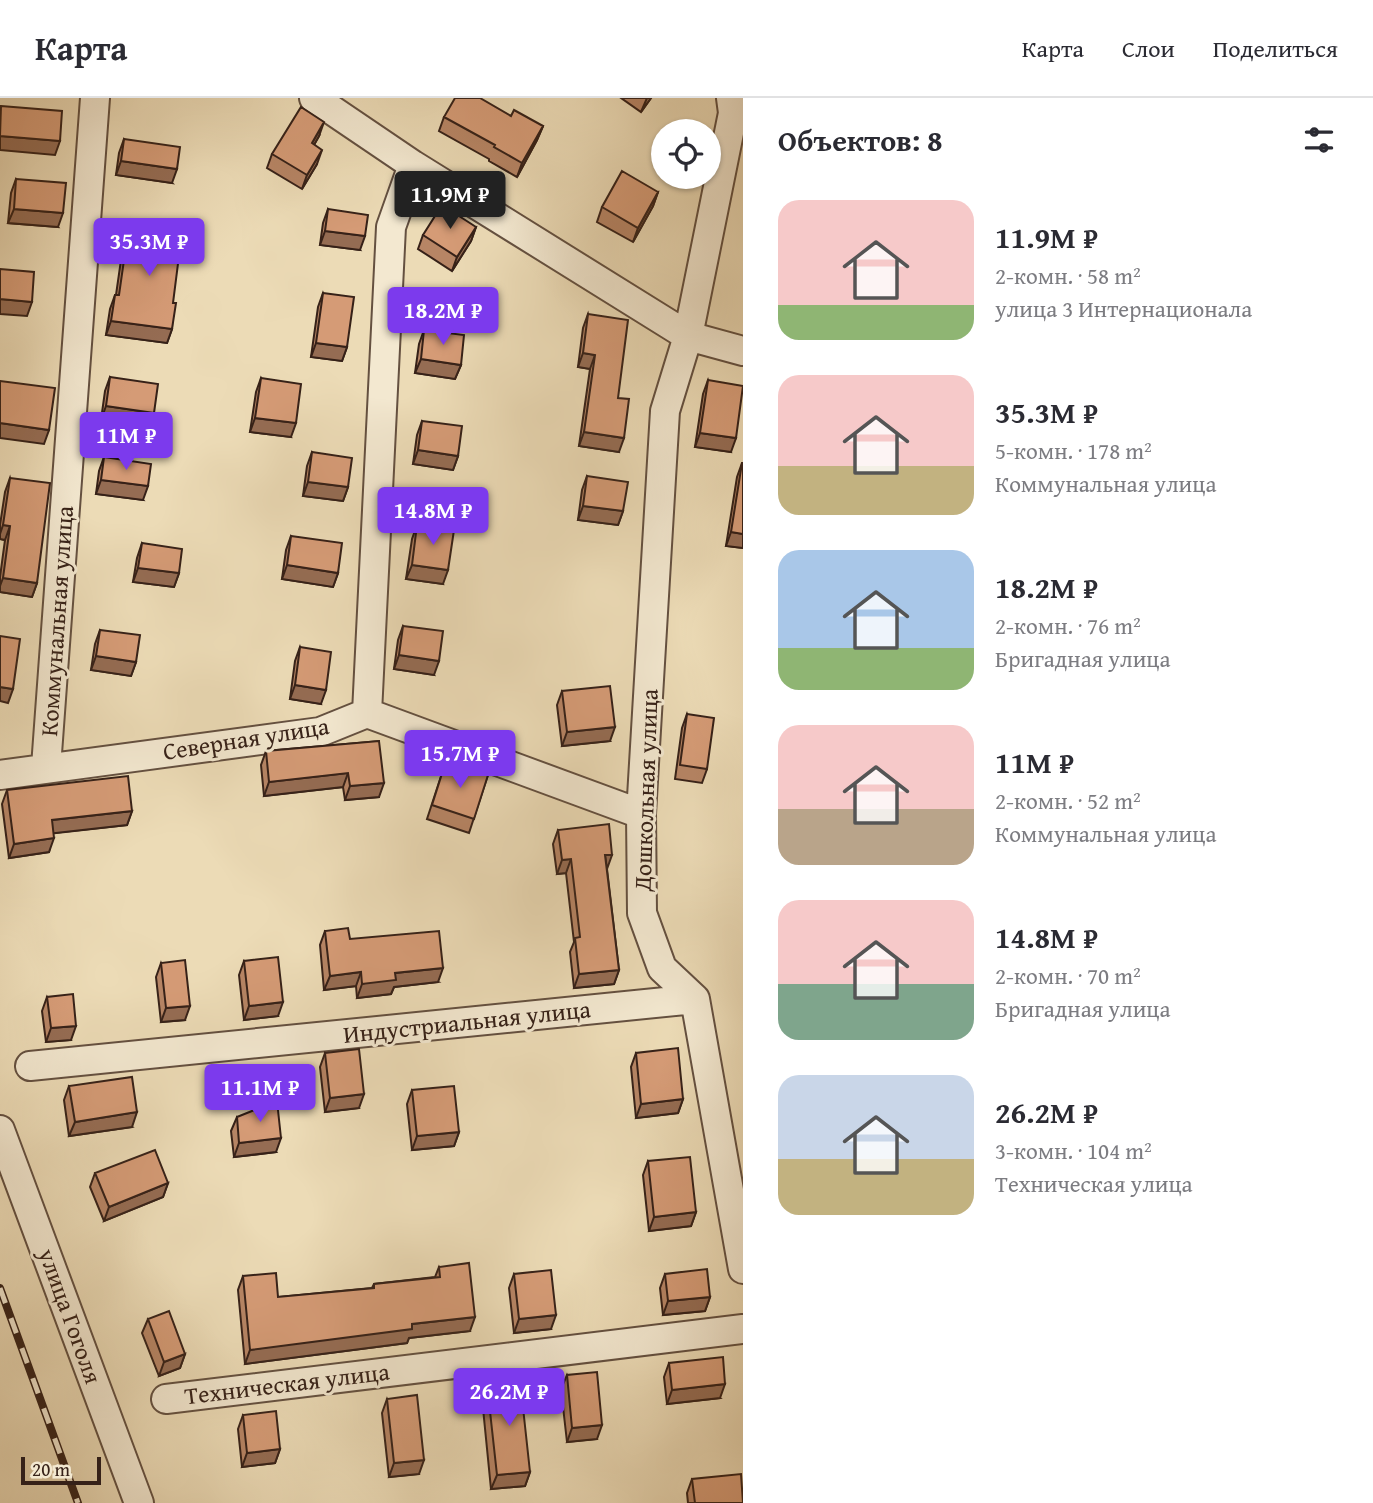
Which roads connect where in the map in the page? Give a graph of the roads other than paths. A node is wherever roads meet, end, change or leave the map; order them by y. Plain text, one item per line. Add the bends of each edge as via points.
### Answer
1 (95, 98) edge
2 (314, 98) edge
3 (732, 106) edge
4 (413, 165) junction
5 (688, 335) junction
6 (743, 351) edge
7 (367, 713) junction
8 (47, 767) junction
9 (0, 775) edge
10 (641, 814) junction
11 (695, 999) junction
12 (30, 1066) dead end
13 (0, 1130) edge
14 (743, 1269) edge
15 (743, 1329) edge
16 (166, 1399) dead end
17 (139, 1503) edge

1 - 8 street, Коммунальная улица
2 - 4 street
3 - 5 street, Дошкольная улица
4 - 5 street
4 - 7 street via 391,227
5 - 6 street
5 - 10 street, Дошкольная улица via 665,411
7 - 8 street, Северная улица via 320,732
7 - 10 street
8 - 9 street, Северная улица
10 - 11 street, Дошкольная улица via 642,913 662,968
11 - 12 street, Индустриальная улица
11 - 14 street
13 - 17 street, улица Гоголя
15 - 16 street, Техническая улица

